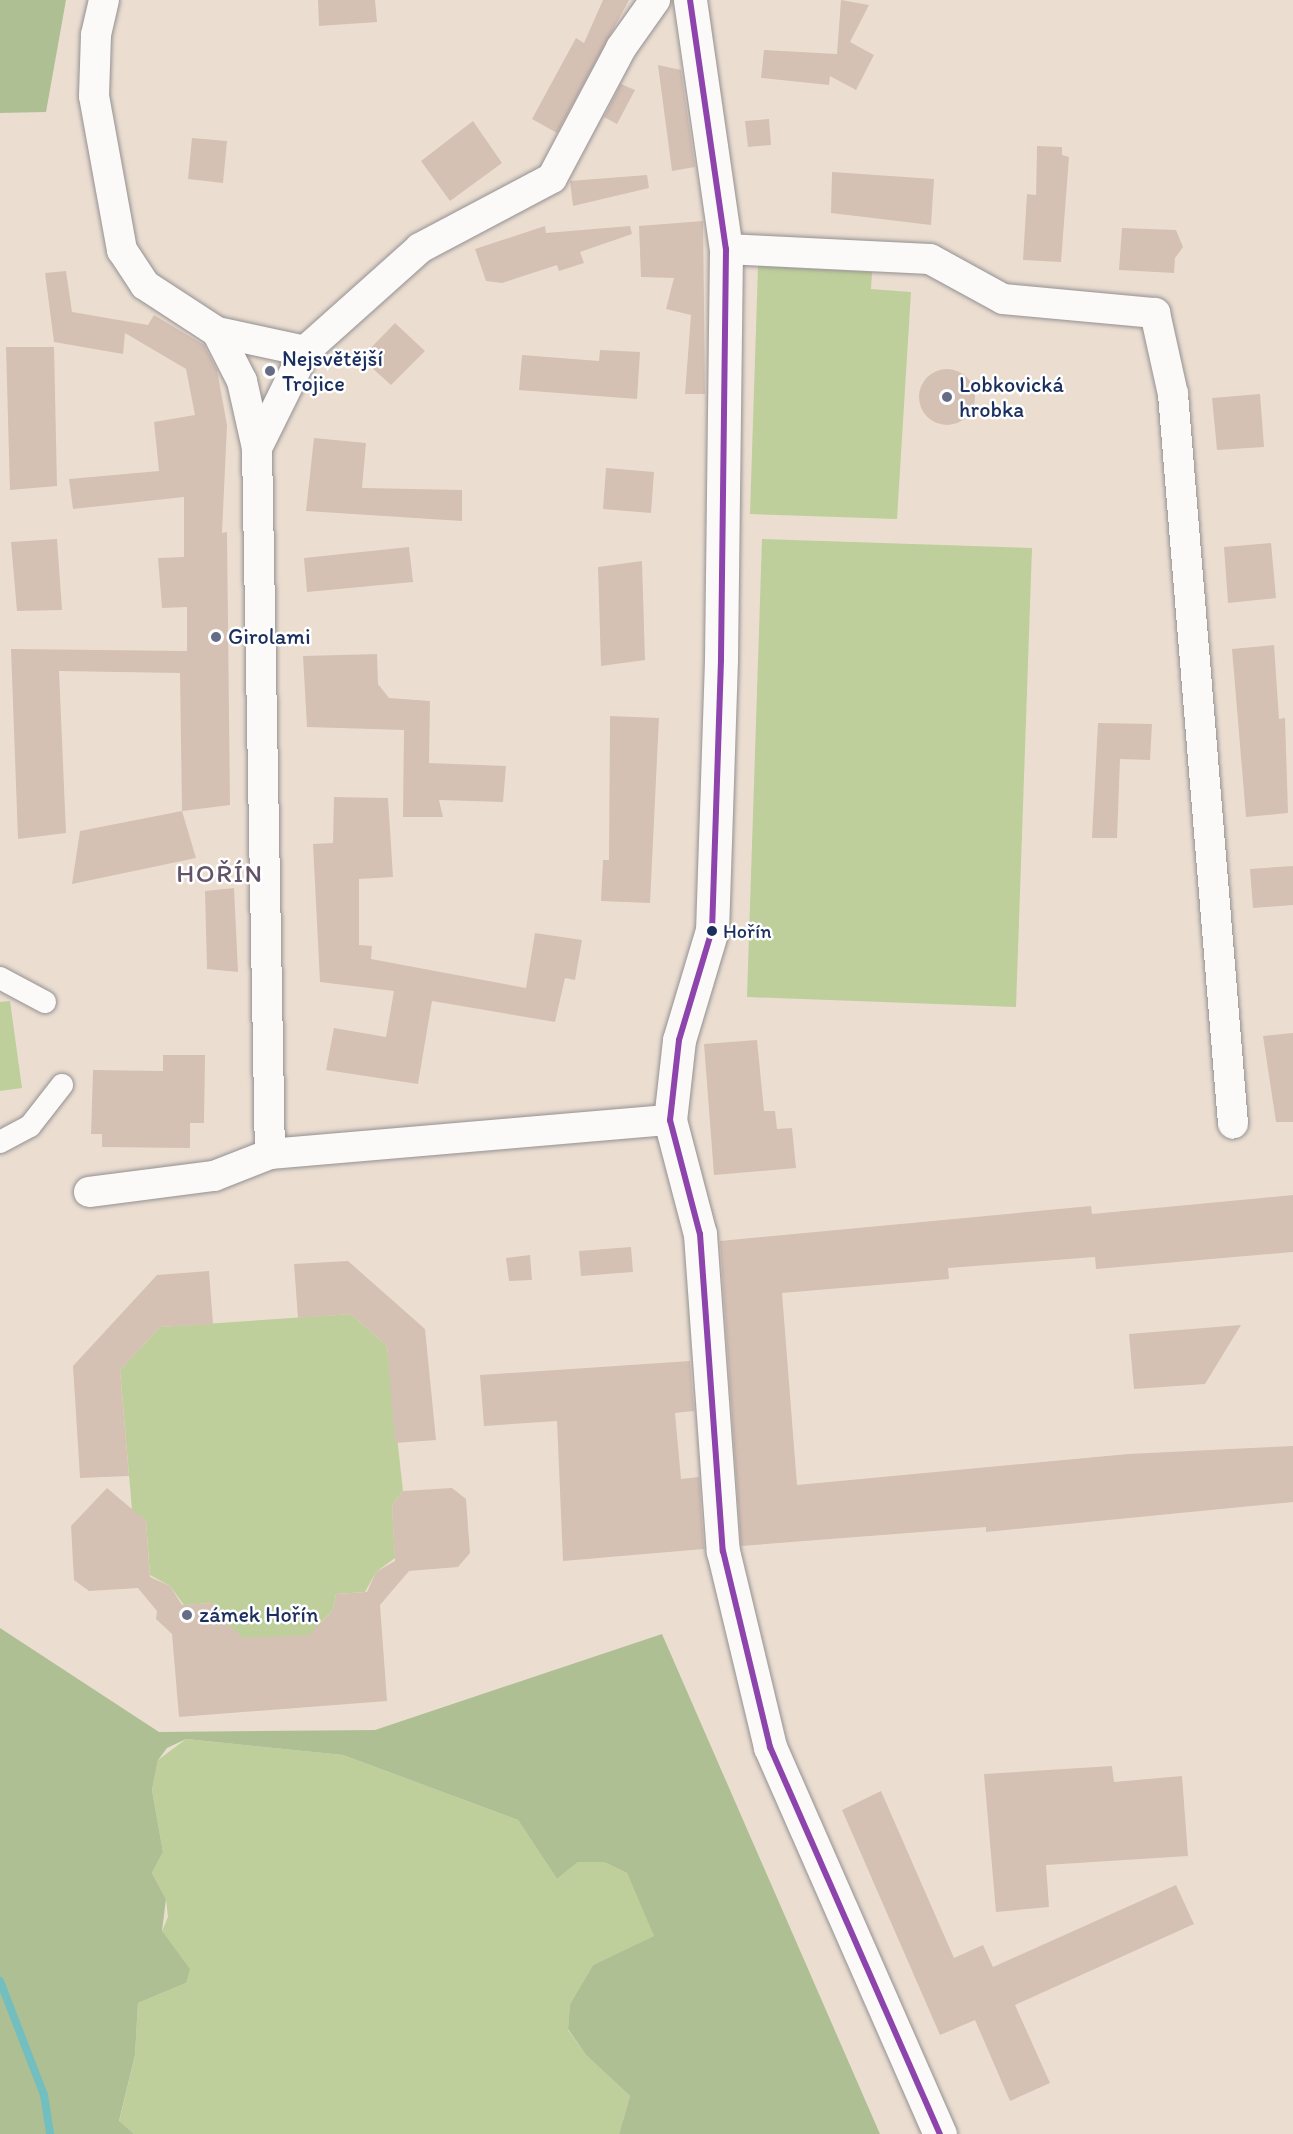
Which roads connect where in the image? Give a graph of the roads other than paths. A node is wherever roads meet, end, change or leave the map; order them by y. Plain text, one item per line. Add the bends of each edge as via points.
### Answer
1 (104, 0) edge
2 (655, 0) edge
3 (690, 0) edge
4 (726, 249) junction
5 (217, 332) junction
6 (305, 351) junction
7 (257, 448) junction
8 (0, 978) edge
9 (45, 1002) dead end
10 (62, 1085) dead end
11 (670, 1120) junction
12 (1233, 1124) dead end
13 (0, 1142) edge
14 (270, 1154) junction
15 (89, 1192) dead end
16 (940, 2134) edge

1 - 5 street via 96,35 94,96 122,250 145,285
2 - 6 street via 621,48 552,178 420,248
3 - 4 street
4 - 11 street via 712,930 679,1040
4 - 12 street via 930,259 1003,299 1155,313 1173,393
5 - 6 street
5 - 7 street via 242,381
6 - 7 street
7 - 14 street
8 - 9 street
10 - 13 street via 30,1126
11 - 14 street
11 - 16 street via 700,1234 723,1551 770,1747
14 - 15 street via 214,1176

